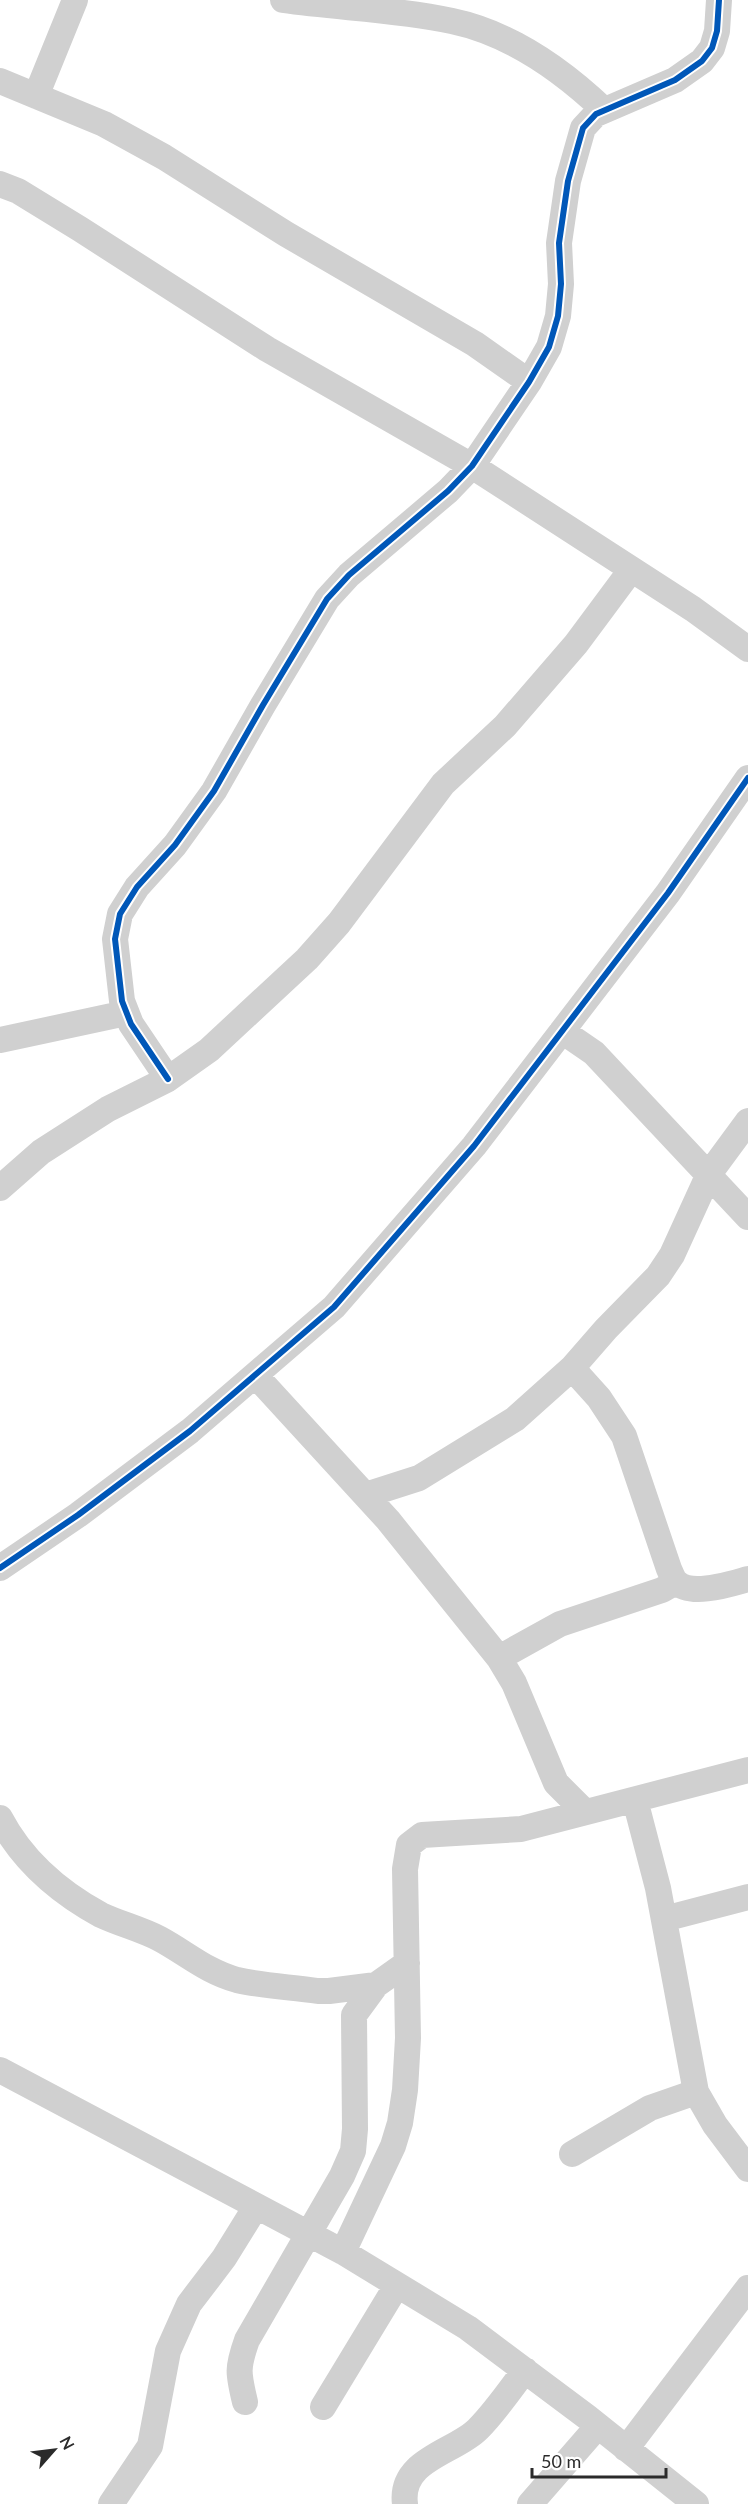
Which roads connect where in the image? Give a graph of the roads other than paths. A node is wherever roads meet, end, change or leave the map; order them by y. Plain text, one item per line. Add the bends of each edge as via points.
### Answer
1 (75, 0) edge
2 (283, 0) edge
3 (719, 0) edge
4 (0, 81) edge
5 (36, 96) junction
6 (604, 110) junction
7 (0, 184) edge
8 (529, 382) junction
9 (472, 466) junction
10 (631, 570) junction
11 (748, 649) edge
12 (748, 778) edge
13 (126, 1013) junction
14 (562, 1031) junction
15 (0, 1041) edge
16 (168, 1079) junction
17 (748, 1121) edge
18 (709, 1173) junction
19 (0, 1188) edge
20 (748, 1217) edge
21 (572, 1368) junction
22 (256, 1376) junction
23 (418, 1478) junction
24 (366, 1496) junction
25 (388, 1520) junction
26 (0, 1568) edge
27 (748, 1579) edge
28 (676, 1582) junction
29 (499, 1658) junction
30 (748, 1770) edge
31 (556, 1783) junction
32 (635, 1800) junction
33 (585, 1812) junction
34 (0, 1818) edge
35 (552, 1821) junction
36 (748, 1897) edge
37 (664, 1919) junction
38 (406, 1963) junction
39 (376, 1985) junction
40 (329, 1991) junction
41 (354, 2015) junction
42 (0, 2070) edge
43 (696, 2092) junction
44 (572, 2154) dead end
45 (748, 2169) edge
46 (255, 2208) junction
47 (308, 2234) junction
48 (343, 2252) junction
49 (397, 2285) junction
50 (748, 2288) edge
51 (525, 2370) junction
52 (245, 2402) dead end
53 (323, 2407) dead end
54 (598, 2426) junction
55 (626, 2449) junction
56 (111, 2504) edge
57 (405, 2504) edge
58 (530, 2504) edge
59 (696, 2504) edge

1 - 5 street
2 - 6 street via 453,21 503,39 549,64
3 - 6 street via 717,32 702,61 675,80
4 - 5 street
5 - 8 street via 104,124 164,157 286,234 475,344
6 - 8 street via 584,128 568,181 559,243 558,316 549,347
7 - 9 street via 80,229 267,349
8 - 9 street
9 - 10 street
9 - 13 street via 333,592 214,791 175,845 137,887 120,914 115,939
10 - 11 street
10 - 16 street via 576,644 520,709 443,784 339,923 208,1050
12 - 14 street via 668,893
13 - 15 street
13 - 16 street
14 - 18 street via 594,1053
14 - 22 street via 474,1146 334,1307
16 - 19 street via 69,1133
17 - 18 street
18 - 20 street
18 - 21 street via 672,1255 658,1276
21 - 23 street via 515,1419
21 - 28 street via 599,1398 624,1436
22 - 24 street
22 - 26 street via 144,1466
23 - 24 street
23 - 25 street
24 - 25 street
25 - 29 street
27 - 28 street via 719,1587 689,1589
28 - 29 street via 560,1624
29 - 31 street
30 - 32 street
31 - 33 street
31 - 35 street
32 - 33 street
32 - 37 street
33 - 35 street
34 - 40 street via 36,1869 101,1915 159,1939 207,1969 236,1979
35 - 38 street via 521,1829 422,1836 409,1845 405,1869
36 - 37 street
37 - 43 street
38 - 39 street
38 - 48 street via 408,2038 400,2123
39 - 40 street
39 - 41 street
40 - 41 street
41 - 47 street via 353,2151
42 - 46 street
43 - 44 street via 650,2108
43 - 45 street
46 - 47 street
46 - 56 street via 189,2304 168,2350 150,2446
47 - 48 street
47 - 52 street via 239,2361
48 - 49 street
49 - 51 street via 468,2328
49 - 53 street
50 - 55 street
51 - 54 street
51 - 57 street via 478,2430 430,2458 415,2472 404,2494
54 - 55 street
54 - 58 street
55 - 59 street

